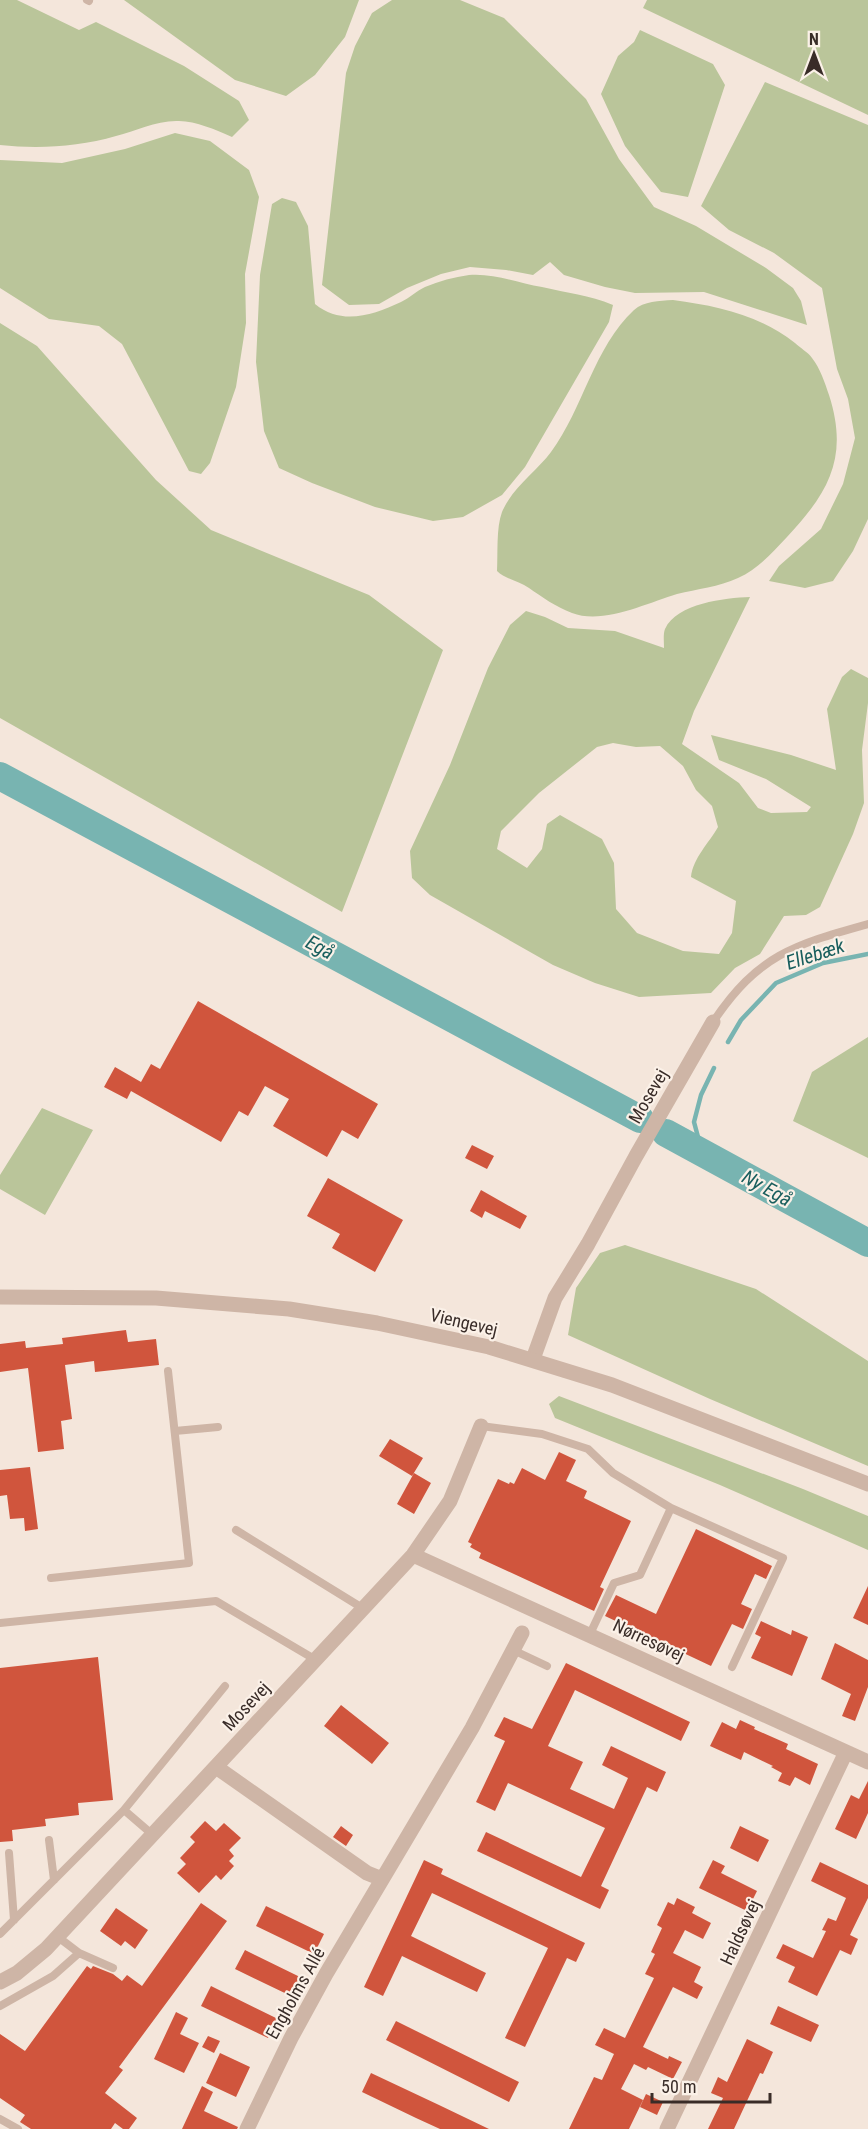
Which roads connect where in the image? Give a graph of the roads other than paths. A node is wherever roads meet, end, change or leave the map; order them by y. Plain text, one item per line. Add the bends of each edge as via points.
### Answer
1 (868, 924) edge
2 (712, 1022) joint
3 (0, 1297) edge
4 (29, 1298) junction
5 (0, 1304) edge
6 (533, 1359) junction
7 (168, 1371) dead end
8 (482, 1426) joint
9 (218, 1427) dead end
10 (175, 1431) junction
11 (868, 1484) edge
12 (671, 1509) junction
13 (236, 1530) dead end
14 (413, 1556) junction
15 (51, 1578) dead end
16 (364, 1609) junction
17 (0, 1623) edge
18 (522, 1633) dead end
19 (590, 1634) junction
20 (513, 1650) junction
21 (316, 1660) junction
22 (548, 1666) dead end
23 (732, 1667) dead end
24 (225, 1686) dead end
25 (846, 1752) junction
26 (868, 1762) edge
27 (216, 1767) junction
28 (124, 1810) junction
29 (153, 1834) junction
30 (49, 1840) dead end
31 (9, 1853) dead end
32 (382, 1879) junction
33 (54, 1880) junction
34 (14, 1920) junction
35 (0, 1934) edge
36 (58, 1937) junction
37 (79, 1953) junction
38 (113, 1968) dead end
39 (0, 1982) edge
40 (0, 2005) edge
41 (0, 2120) edge
42 (18, 2129) edge
43 (247, 2129) edge
44 (667, 2129) edge

1 - 2 lane, Mosevej via 781,953 756,970 730,996
2 - 6 street, Mosevej via 555,1299
3 - 4 street, Viengevej
4 - 5 street, Viengevej
4 - 6 street, Viengevej via 156,1298 289,1309 377,1323
6 - 11 street, Viengevej via 666,1405
7 - 10 lane
8 - 12 lane via 542,1434 588,1449 613,1473
8 - 14 street, Mosevej via 450,1501
9 - 10 lane
10 - 15 lane via 189,1563
12 - 19 lane via 640,1575 614,1582
12 - 23 lane via 783,1558
13 - 16 lane
14 - 16 street, Mosevej
14 - 19 street, Nørresøvej
16 - 21 street, Mosevej
17 - 21 lane via 216,1601
18 - 20 street, Engholms Allé
19 - 25 street, Nørresøvej
20 - 22 lane
20 - 32 street, Engholms Allé via 472,1728
21 - 27 street, Mosevej
24 - 28 lane
25 - 26 street, Nørresøvej
25 - 44 street, Haldsøvej
27 - 29 street, Mosevej
27 - 32 street via 367,1873
28 - 29 lane
28 - 33 lane
29 - 36 street, Mosevej
30 - 33 lane
31 - 34 lane
32 - 43 street, Engholms Allé via 306,2011
33 - 34 lane
34 - 35 lane
36 - 37 lane
36 - 39 street, Mosevej via 17,1973
37 - 38 lane
37 - 40 lane via 53,1976
41 - 42 lane

